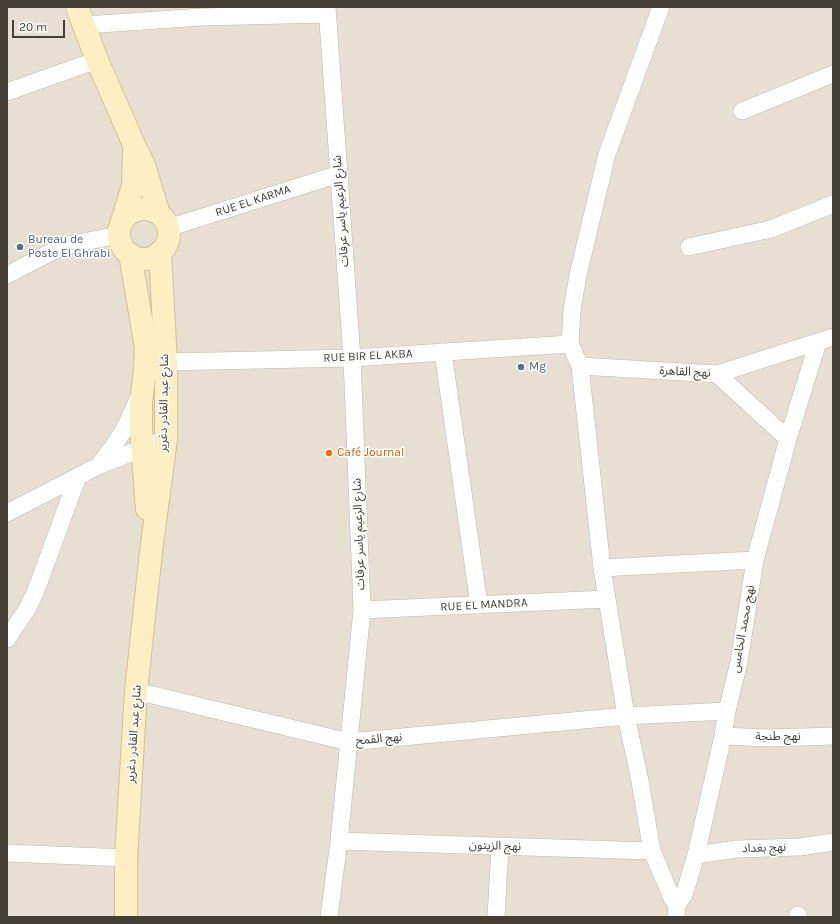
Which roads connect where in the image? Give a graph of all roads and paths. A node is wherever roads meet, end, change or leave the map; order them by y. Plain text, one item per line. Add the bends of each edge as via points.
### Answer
1 (661, 7) edge
2 (327, 11) edge
3 (202, 12) edge
4 (81, 16) edge
5 (97, 60) junction
6 (833, 74) edge
7 (7, 92) edge
8 (742, 111) dead end
9 (134, 147) junction
10 (338, 174) junction
11 (833, 204) edge
12 (164, 221) junction
13 (121, 228) junction
14 (689, 246) dead end
15 (160, 252) junction
16 (130, 254) junction
17 (7, 275) edge
18 (826, 340) edge
19 (570, 344) junction
20 (443, 352) junction
21 (352, 358) junction
22 (166, 362) junction
23 (580, 366) junction
24 (717, 374) junction
25 (143, 387) junction
26 (788, 438) junction
27 (166, 439) junction
28 (142, 448) junction
29 (100, 464) junction
30 (78, 476) junction
31 (7, 513) edge
32 (151, 552) junction
33 (756, 560) junction
34 (602, 568) junction
35 (607, 599) junction
36 (479, 605) junction
37 (362, 610) junction
38 (7, 639) edge
39 (136, 691) junction
40 (728, 711) junction
41 (626, 716) junction
42 (723, 736) junction
43 (833, 736) edge
44 (349, 742) junction
45 (339, 841) junction
46 (833, 842) edge
47 (500, 846) junction
48 (652, 851) junction
49 (7, 853) edge
50 (696, 855) junction
51 (126, 858) junction
52 (677, 911) edge
53 (126, 917) edge
54 (329, 917) edge
55 (496, 917) edge

1 - 19 street via 607,154 578,275
2 - 3 street
2 - 10 street, شارع الزعيم ياسر عرفات
3 - 4 street
4 - 5 main road
5 - 7 street
5 - 9 main road
6 - 8 street
9 - 12 main road via 144,166
9 - 13 main road via 133,186
10 - 12 street, RUE EL KARMA
10 - 21 street, شارع الزعيم ياسر عرفات
11 - 14 street via 771,229
12 - 13 main road via 150,210 139,209 130,213
12 - 15 main road via 168,237 166,246
13 - 16 main road via 124,249
13 - 17 street via 55,250
15 - 16 main road via 151,258 140,258
15 - 22 main road, شارع عبد القادر دغرير
16 - 25 main road, شارع عبد القادر دغرير via 146,348
18 - 24 street
18 - 26 street, نهج محمد الخامس
19 - 20 street, RUE BIR EL AKBA
19 - 23 street
20 - 21 street, RUE BIR EL AKBA
20 - 36 street
21 - 22 street, RUE BIR EL AKBA
21 - 37 street, شارع الزعيم ياسر عرفات
22 - 27 main road, شارع عبد القادر دغرير
23 - 24 street, نهج القاهرة
23 - 34 street
24 - 26 street, نهج القاهرة
25 - 28 main road, شارع عبد القادر دغرير
25 - 29 street via 125,428
26 - 33 street, نهج محمد الخامس
27 - 28 street
27 - 32 main road, شارع عبد القادر دغرير
28 - 29 street
28 - 32 main road, شارع عبد القادر دغرير
29 - 30 street
30 - 31 street
30 - 38 street via 35,593 28,609
32 - 39 main road, شارع عبد القادر دغرير
33 - 34 street
33 - 40 street, نهج محمد الخامس
34 - 35 street
35 - 36 street, RUE EL MANDRA
35 - 41 street
36 - 37 street, RUE EL MANDRA
37 - 44 street, شارع الزعيم ياسر عرفات
39 - 44 street, نهج القمح
39 - 51 main road, شارع عبد القادر دغرير
40 - 41 street, نهج القمح
40 - 42 street, نهج محمد الخامس
41 - 44 street, نهج القمح
41 - 48 street
42 - 43 street, نهج طنجة
42 - 50 street, نهج محمد الخامس
44 - 45 street, شارع الزعيم ياسر عرفات
45 - 47 street, نهج الزيتون
45 - 54 street, شارع الزعيم ياسر عرفات
46 - 50 street, نهج بغداد via 800,848 737,849
47 - 48 street, نهج الزيتون
47 - 55 street
48 - 52 street
49 - 51 street
50 - 52 street, نهج محمد الخامس
51 - 53 main road, شارع عبد القادر دغرير

